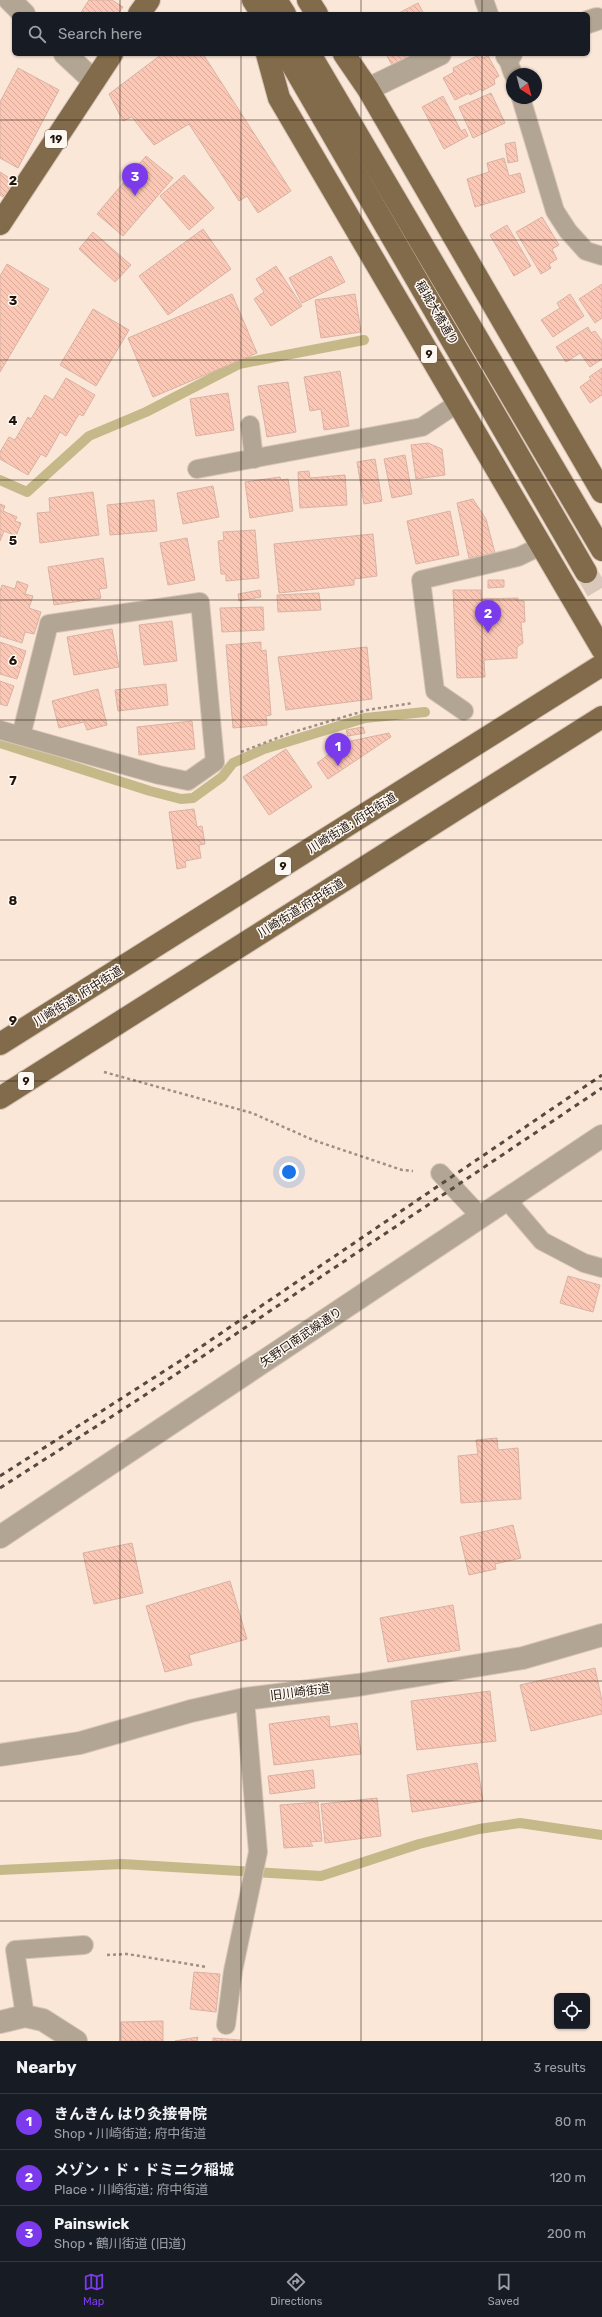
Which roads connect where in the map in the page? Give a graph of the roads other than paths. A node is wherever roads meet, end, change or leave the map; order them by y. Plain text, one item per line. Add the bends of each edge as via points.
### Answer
1 (10, 0) edge
2 (149, 0) edge
3 (253, 0) edge
4 (276, 0) edge
5 (308, 0) edge
6 (484, 0) edge
7 (22, 12) edge
8 (140, 12) edge
9 (256, 12) edge
10 (261, 12) edge
11 (284, 12) edge
12 (316, 12) edge
13 (488, 12) edge
14 (67, 56) edge
15 (111, 56) edge
16 (268, 56) edge
17 (287, 56) edge
18 (311, 56) edge
19 (345, 56) edge
20 (436, 56) edge
21 (94, 81) junction
22 (368, 89) junction
23 (523, 104) edge
24 (0, 224) edge
25 (602, 256) edge
26 (458, 403) junction
27 (250, 425) dead end
28 (254, 459) junction
29 (197, 469) dead end
30 (602, 492) edge
31 (540, 546) junction
32 (602, 550) edge
33 (586, 572) tunnel mouth
34 (602, 649) edge
35 (602, 665) edge
36 (464, 711) dead end
37 (602, 717) edge
38 (0, 730) edge
39 (21, 736) junction
40 (0, 1044) edge
41 (0, 1098) edge
42 (602, 1136) edge
43 (440, 1173) road end
44 (508, 1200) junction
45 (481, 1217) junction
46 (602, 1268) edge
47 (0, 1537) edge
48 (602, 1635) edge
49 (245, 1699) junction
50 (0, 1755) edge
51 (84, 1945) road end
52 (25, 2016) junction
53 (0, 2022) edge
54 (226, 2025) dead end
55 (76, 2041) edge

1 - 7 street
2 - 8 main road
3 - 9 main road
3 - 10 main road
4 - 11 main road
5 - 12 main road
6 - 13 lane
14 - 21 street
15 - 21 main road, 19
16 - 26 main road, 9 via 279,98
17 - 33 main road, 稲城大橋通り / 9
18 - 32 main road, 稲城大橋通り
19 - 22 main road
20 - 22 street
21 - 24 main road, 19
22 - 30 main road
23 - 25 lane via 555,211 586,251
26 - 28 lane via 422,427
26 - 31 main road, 9
27 - 28 lane
28 - 29 lane
31 - 34 main road, 9
31 - 36 lane via 518,557 421,580 435,691
35 - 40 main road, 川崎街道; 府中街道 / 9
37 - 41 main road, 川崎街道;府中街道 / 9
38 - 39 lane
39 - 39 lane via 188,781 215,762 200,602 49,624
42 - 44 street, 矢野口南武線通り
43 - 45 lane
44 - 45 street, 矢野口南武線通り
44 - 46 lane via 542,1241 584,1263
45 - 47 street, 矢野口南武線通り
48 - 49 street, 旧川崎街道 via 523,1658 358,1685
49 - 50 street, 旧川崎街道 via 191,1711 80,1743
49 - 54 lane via 258,1852 249,1885 233,1971
51 - 52 lane via 15,1950
52 - 53 street
52 - 55 street via 42,2020

